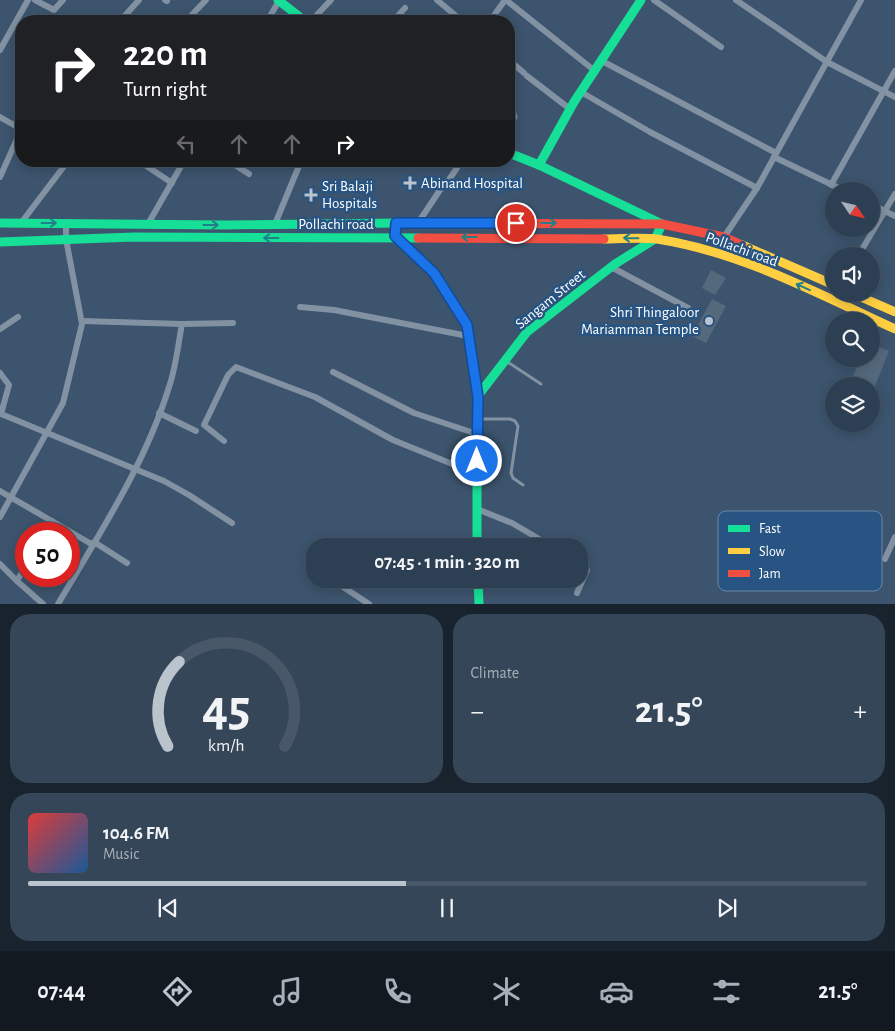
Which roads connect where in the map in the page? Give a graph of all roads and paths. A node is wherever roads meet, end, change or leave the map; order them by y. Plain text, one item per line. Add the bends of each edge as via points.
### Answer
1 (28, 0) edge
2 (35, 0) edge
3 (63, 0) edge
4 (139, 0) edge
5 (206, 0) edge
6 (278, 0) edge
7 (331, 0) edge
8 (437, 0) edge
9 (505, 0) edge
10 (641, 0) edge
11 (654, 0) edge
12 (736, 0) edge
13 (861, 0) edge
14 (405, 8) dead end
15 (20, 15) edge
16 (125, 15) edge
17 (192, 15) edge
18 (270, 15) edge
19 (297, 15) edge
20 (317, 15) edge
21 (399, 15) edge
22 (455, 15) edge
23 (494, 15) edge
24 (15, 23) edge
25 (722, 47) dead end
26 (0, 50) edge
27 (602, 61) junction
28 (827, 62) junction
29 (515, 65) edge
30 (595, 71) junction
31 (895, 71) edge
32 (581, 92) junction
33 (884, 92) junction
34 (895, 98) edge
35 (570, 109) junction
36 (0, 117) edge
37 (15, 126) edge
38 (15, 143) edge
39 (515, 155) edge
40 (775, 155) junction
41 (539, 165) junction
42 (63, 167) edge
43 (148, 167) edge
44 (181, 167) edge
45 (238, 167) edge
46 (298, 167) edge
47 (457, 167) edge
48 (249, 174) dead end
49 (0, 177) edge
50 (825, 182) edge
51 (833, 182) edge
52 (172, 183) junction
53 (757, 188) junction
54 (895, 194) edge
55 (880, 208) edge
56 (885, 211) junction
57 (895, 216) edge
58 (0, 223) edge
59 (21, 223) junction
60 (396, 223) junction
61 (418, 223) junction
62 (66, 224) junction
63 (148, 224) junction
64 (275, 224) junction
65 (662, 224) junction
66 (395, 236) junction
67 (724, 237) junction
68 (66, 239) junction
69 (655, 239) junction
70 (0, 242) edge
71 (863, 247) edge
72 (611, 267) junction
73 (825, 281) edge
74 (872, 302) edge
75 (300, 307) dead end
76 (688, 308) dead end
77 (895, 312) edge
78 (18, 317) dead end
79 (82, 321) junction
80 (234, 323) dead end
81 (182, 324) junction
82 (0, 329) edge
83 (895, 329) edge
84 (468, 336) junction
85 (505, 360) junction
86 (333, 372) dead end
87 (0, 373) edge
88 (541, 384) dead end
89 (478, 397) junction
90 (160, 413) junction
91 (1, 415) edge
92 (478, 419) junction
93 (196, 431) dead end
94 (48, 432) junction
95 (477, 434) junction
96 (224, 441) dead end
97 (135, 470) junction
98 (477, 474) junction
99 (523, 485) dead end
100 (0, 491) edge
101 (12, 497) junction
102 (477, 509) junction
103 (0, 517) edge
104 (52, 521) joint
105 (232, 524) dead end
106 (895, 537) edge
107 (477, 538) edge
108 (537, 538) edge
109 (94, 544) junction
110 (885, 559) dead end
111 (127, 562) dead end
112 (0, 564) edge
113 (15, 580) edge
114 (23, 587) edge
115 (345, 588) edge
116 (478, 588) edge
117 (579, 588) edge
118 (577, 593) dead end
119 (43, 604) edge
120 (58, 604) edge
121 (369, 604) edge
122 (479, 604) edge

1 - 15 street
2 - 3 street via 54,10
4 - 16 street
5 - 17 street
6 - 18 street
6 - 19 main road
7 - 20 street
8 - 22 street
9 - 23 street
9 - 30 street
10 - 27 main road
11 - 25 street
12 - 28 street
13 - 28 street
14 - 21 street
24 - 26 street
27 - 30 main road
27 - 40 street
28 - 33 street
28 - 40 street
29 - 35 street
30 - 32 main road
31 - 33 street
32 - 35 main road
32 - 53 street
33 - 34 street
33 - 51 street
35 - 41 main road
36 - 37 street
38 - 49 street
39 - 41 main road
40 - 50 street
40 - 53 street
41 - 65 main road
42 - 59 street
43 - 52 street
44 - 52 street
45 - 48 street
46 - 64 street
47 - 61 street
52 - 63 street
53 - 67 street
54 - 56 street
55 - 56 street
56 - 57 street
56 - 71 street
58 - 59 main road
59 -> 62 main road
60 - 61 main road
60 - 64 main road
60 - 66 main road
61 -> 65 main road
62 - 63 main road
62 - 68 street
63 -> 64 main road
65 - 67 main road
65 - 69 main road
66 -> 68 main road, Pollachi road
69 -> 66 main road, Pollachi road
66 - 84 main road via 434,273 467,325
67 - 73 main road
68 - 70 main road, Pollachi road
68 - 79 street
69 - 72 main road, Sangam Street
83 -> 69 main road, Pollachi road via 744,262 680,242
72 - 76 street
72 - 85 main road, Sangam Street via 527,332
74 - 77 main road
75 - 84 street via 334,310
78 - 82 street
79 - 81 street
79 - 94 street via 64,403
80 - 81 street
81 - 90 street via 170,386
84 - 89 main road
85 - 88 lane
85 - 89 main road, Sangam Street
86 - 95 street via 414,413
87 - 91 street via 9,385
89 - 92 main road
90 - 93 street
90 - 97 street
91 - 94 street
92 - 95 main road
92 - 99 lane via 515,421 518,426 511,473
94 - 97 street
94 - 101 street
95 - 98 main road
96 - 98 street via 204,425 228,375 236,367 315,397 393,440
97 - 105 street via 164,481
97 - 109 street
98 - 102 main road
100 - 101 street
101 - 103 street
101 - 104 street
102 - 107 main road
102 - 108 street via 512,523
104 - 109 street
106 - 110 street
109 - 111 street
109 - 120 street
112 - 113 street
114 - 119 street
115 - 121 street
116 - 122 main road
117 - 118 street

